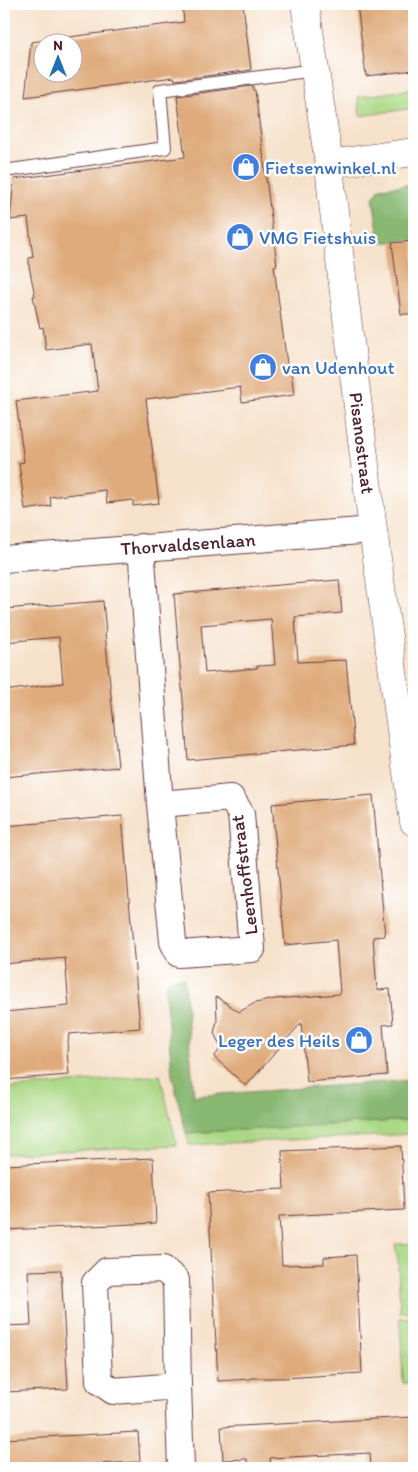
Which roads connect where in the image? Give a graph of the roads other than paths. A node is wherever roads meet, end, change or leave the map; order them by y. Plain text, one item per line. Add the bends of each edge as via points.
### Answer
1 (305, 4) edge
2 (315, 70) junction
3 (414, 152) edge
4 (330, 164) junction
5 (4, 171) edge
6 (373, 530) junction
7 (141, 547) junction
8 (4, 559) edge
9 (160, 804) junction
10 (414, 822) edge
11 (178, 1386) junction
12 (181, 1468) edge

1 - 2 street, Pisanostraat
2 - 4 street, Pisanostraat
2 - 5 lane via 160,90 165,148
3 - 4 street
4 - 6 street, Pisanostraat
6 - 7 street, Thorvaldsenlaan
6 - 10 street, Pisanostraat
7 - 8 street, Thorvaldsenlaan
7 - 9 street, Leenhoffstraat
9 - 9 street, Leenhoffstraat via 173,942 179,954 252,949 241,814 231,798
11 - 11 street via 176,1280 163,1269 107,1271 95,1283 99,1381 112,1391
11 - 12 street

